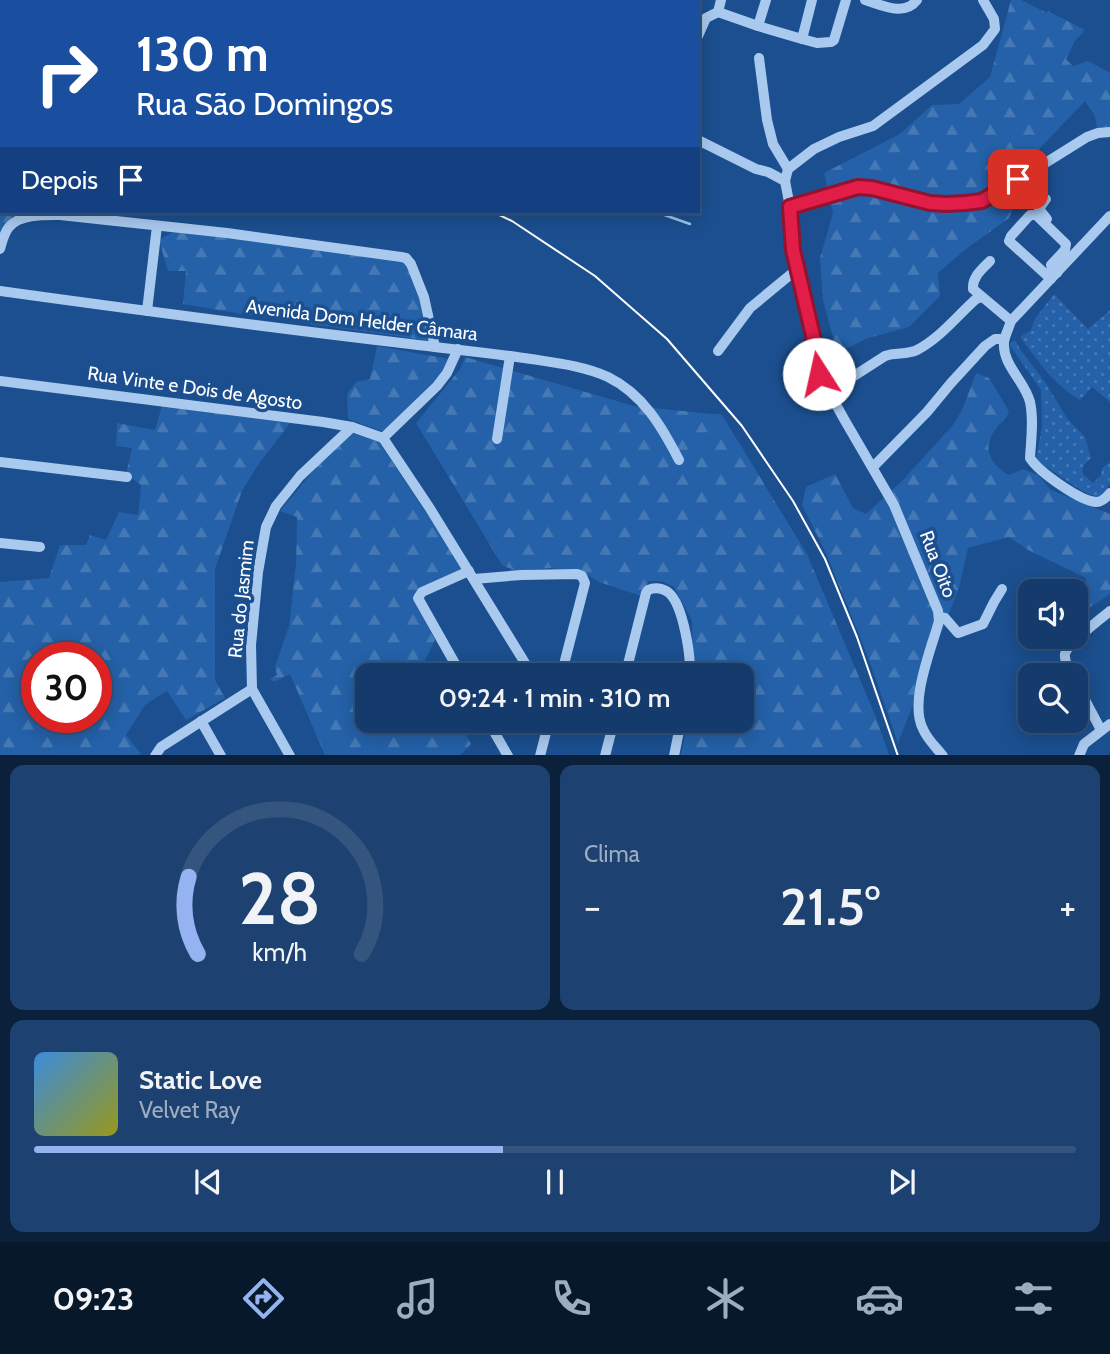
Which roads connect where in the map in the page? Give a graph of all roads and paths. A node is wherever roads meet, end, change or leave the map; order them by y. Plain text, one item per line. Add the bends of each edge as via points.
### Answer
1 (721, 0) edge
2 (766, 0) edge
3 (812, 0) edge
4 (846, 0) edge
5 (865, 0) edge
6 (917, 0) edge
7 (983, 0) edge
8 (895, 4) edge
9 (718, 12) junction
10 (758, 26) junction
11 (700, 32) edge
12 (802, 39) junction
13 (759, 58) dead end
14 (1110, 132) edge
15 (700, 141) edge
16 (789, 169) junction
17 (785, 181) junction
18 (1046, 199) dead end
19 (790, 207) junction
20 (1108, 222) edge
21 (157, 226) junction
22 (0, 249) edge
23 (1081, 249) junction
24 (990, 261) dead end
25 (796, 270) junction
26 (1054, 276) junction
27 (0, 291) edge
28 (981, 297) junction
29 (147, 311) junction
30 (1011, 321) junction
31 (1004, 339) junction
32 (435, 347) junction
33 (458, 349) junction
34 (718, 351) dead end
35 (510, 356) junction
36 (0, 381) edge
37 (829, 392) junction
38 (352, 427) junction
39 (383, 438) junction
40 (497, 439) dead end
41 (680, 460) dead end
42 (0, 462) edge
43 (873, 467) junction
44 (127, 477) dead end
45 (1110, 493) edge
46 (0, 543) edge
47 (40, 547) dead end
48 (471, 575) junction
49 (1002, 589) dead end
50 (1110, 611) edge
51 (939, 617) junction
52 (455, 663) edge
53 (525, 663) edge
54 (564, 663) edge
55 (628, 663) edge
56 (691, 663) edge
57 (1066, 663) edge
58 (252, 689) junction
59 (1088, 701) edge
60 (201, 721) junction
61 (1106, 727) edge
62 (495, 733) edge
63 (546, 733) edge
64 (611, 733) edge
65 (679, 733) edge
66 (155, 755) edge
67 (221, 755) edge
68 (290, 755) edge
69 (508, 755) edge
70 (540, 755) edge
71 (605, 755) edge
72 (674, 755) edge
73 (943, 755) edge
74 (1079, 755) edge

1 - 9 street
2 - 10 street
3 - 12 street
4 - 12 street via 834,40 817,43
5 - 8 street
6 - 8 street via 899,10
7 - 16 street via 995,29 983,45 873,126 814,149
9 - 10 street
9 - 11 street via 706,18
10 - 12 street
13 - 16 street via 773,144
14 - 19 street via 1087,137 982,201 930,203 858,187
15 - 17 street
16 - 17 street
17 - 19 street, Rua Oito
18 - 23 street via 1040,212
19 - 25 street, Rua Oito
20 - 23 street
21 - 22 street via 37,216 9,227
21 - 29 street
21 - 32 street via 406,258 424,297
23 - 26 street
24 - 28 street via 972,283
25 - 34 street via 750,308
25 - 37 street, Rua Oito via 819,374
26 - 26 street via 1009,241 1030,215 1036,215 1066,244 1051,265
26 - 30 street
27 - 29 street, Avenida Dom Helder Câmara
28 - 30 street
28 - 37 street via 920,349 885,356
29 - 32 street, Avenida Dom Helder Câmara
30 - 31 street
31 - 43 street via 985,346
31 - 45 street via 1005,356 1030,403 1030,458 1034,464 1065,488 1095,502
32 - 33 street, Avenida Dom Helder Câmara
33 - 35 street, Avenida Dom Helder Câmara
33 - 39 street via 437,386
35 - 40 street
35 - 41 street, Avenida Dom Helder Câmara via 582,368 611,379 652,414
36 - 38 street, Rua Vinte e Dois de Agosto
37 - 43 street, Rua Oito
38 - 39 street, Rua Vinte e Dois de Agosto
38 - 58 street, Rua do Jasmim via 300,476 266,527 250,645
39 - 48 street
42 - 44 street
43 - 51 street, Rua Oito via 905,527
46 - 47 street
48 - 52 street via 422,592 418,598
48 - 53 street
48 - 54 street via 582,576 585,583
49 - 51 street via 983,624 958,633
50 - 57 street via 1070,645
51 - 73 street, Rua Oito via 918,705 923,730
55 - 56 street via 646,593 654,587 673,598
58 - 60 street
58 - 68 street, Rua do Jasmim
59 - 61 street
60 - 66 street
60 - 67 street
61 - 74 street via 1084,744
62 - 69 street
63 - 70 street
64 - 71 street
65 - 72 street

